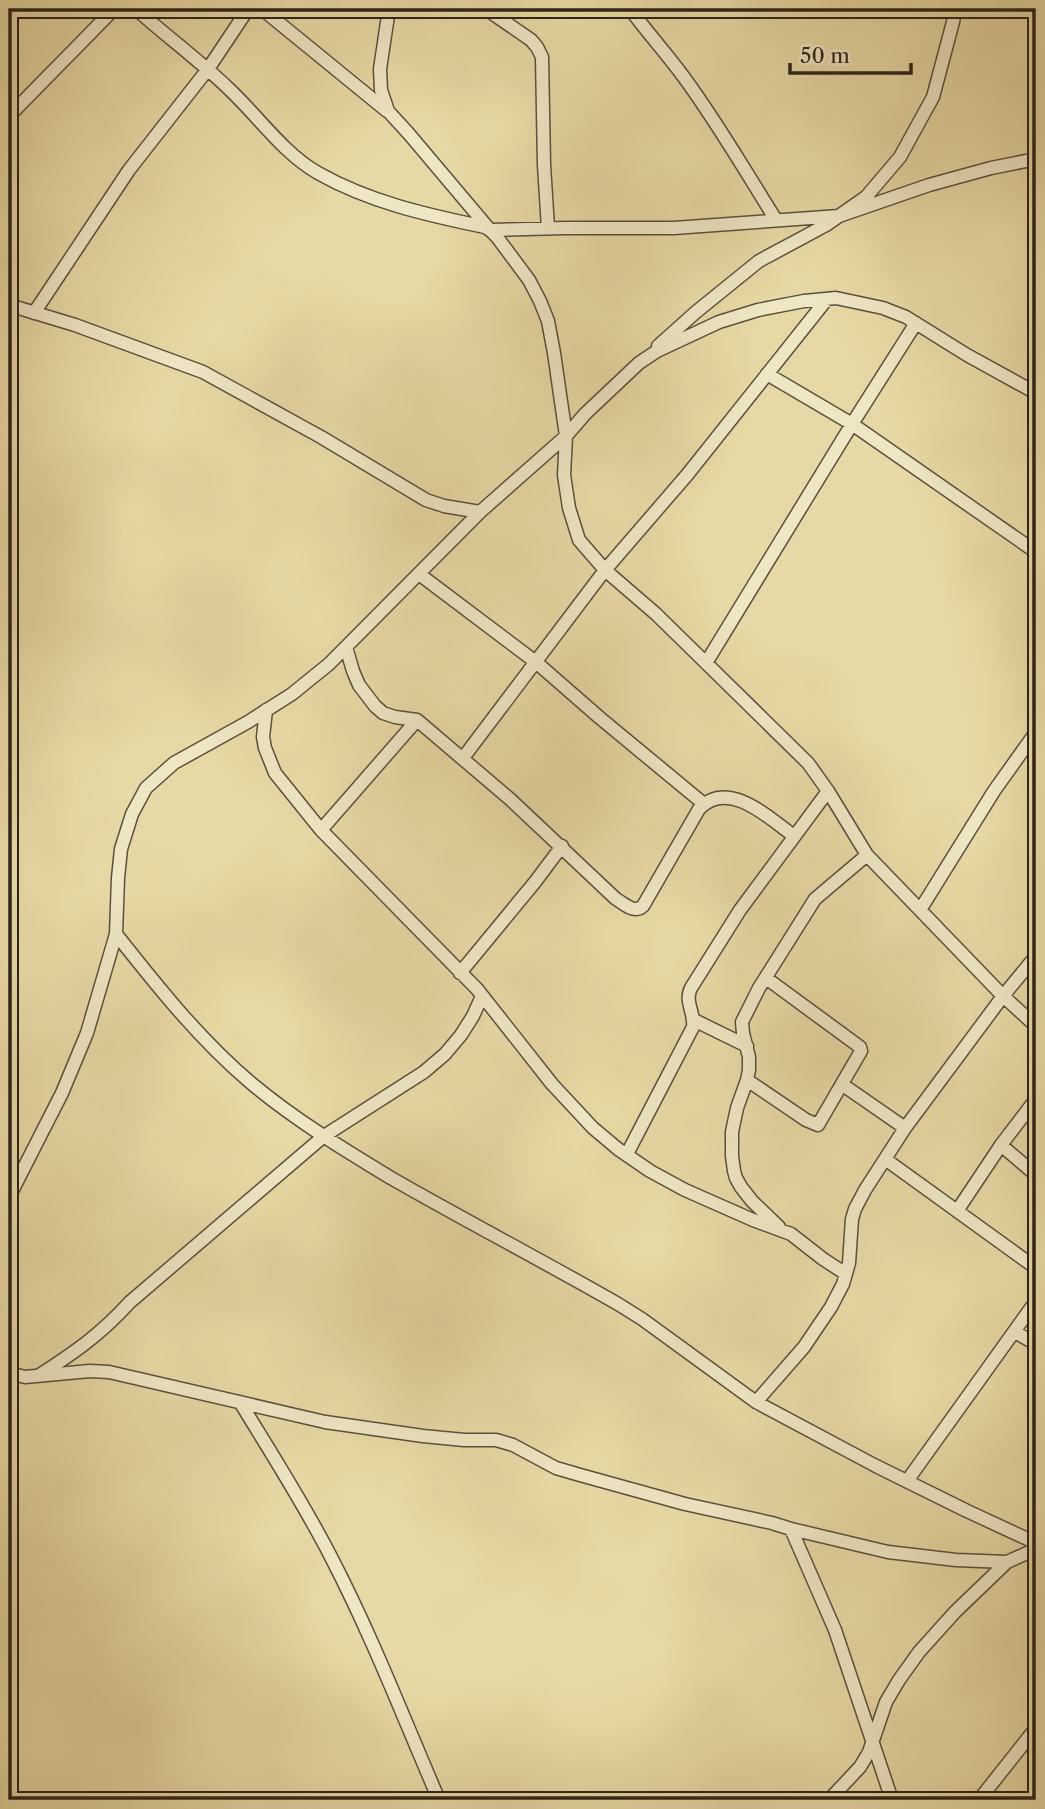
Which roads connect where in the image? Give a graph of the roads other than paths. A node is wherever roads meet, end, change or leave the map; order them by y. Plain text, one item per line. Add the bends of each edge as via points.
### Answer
1 (114, 9) edge
2 (136, 9) edge
3 (248, 9) edge
4 (262, 9) edge
5 (389, 9) edge
6 (486, 9) edge
7 (630, 9) edge
8 (955, 9) edge
9 (208, 69) junction
10 (388, 111) junction
11 (9, 116) edge
12 (1036, 159) edge
13 (839, 216) junction
14 (776, 220) junction
15 (548, 228) junction
16 (490, 230) junction
17 (827, 299) junction
18 (9, 305) edge
19 (34, 313) junction
20 (916, 323) junction
21 (639, 363) junction
22 (767, 374) junction
23 (1036, 393) edge
24 (852, 424) junction
25 (566, 436) junction
26 (480, 512) junction
27 (1036, 552) edge
28 (605, 570) junction
29 (419, 575) junction
30 (346, 647) junction
31 (537, 663) junction
32 (706, 663) junction
33 (266, 710) junction
34 (417, 720) junction
35 (1036, 732) edge
36 (463, 758) junction
37 (828, 791) junction
38 (704, 804) junction
39 (321, 830) junction
40 (794, 836) junction
41 (562, 846) junction
42 (867, 855) junction
43 (920, 910) junction
44 (116, 934) junction
45 (1036, 956) edge
46 (460, 973) junction
47 (766, 978) junction
48 (482, 996) junction
49 (1003, 996) junction
50 (694, 1020) junction
51 (1036, 1026) edge
52 (747, 1046) junction
53 (747, 1080) junction
54 (842, 1085) junction
55 (1036, 1099) edge
56 (905, 1128) junction
57 (324, 1136) junction
58 (1001, 1145) junction
59 (626, 1154) junction
60 (885, 1159) junction
61 (1036, 1175) edge
62 (9, 1197) edge
63 (957, 1211) junction
64 (781, 1229) junction
65 (1036, 1268) edge
66 (846, 1274) junction
67 (1036, 1301) edge
68 (1015, 1332) junction
69 (1036, 1344) edge
70 (9, 1373) edge
71 (38, 1376) junction
72 (240, 1402) junction
73 (756, 1402) junction
74 (907, 1481) junction
75 (791, 1529) junction
76 (1036, 1543) edge
77 (1036, 1549) edge
78 (1007, 1562) junction
79 (1036, 1728) edge
80 (873, 1740) junction
81 (1036, 1766) edge
82 (439, 1800) edge
83 (829, 1800) edge
84 (892, 1800) edge
85 (979, 1800) edge
86 (1035, 1800) edge

1 - 11 street
2 - 9 street
3 - 9 street
4 - 10 street
5 - 10 street via 380,69
6 - 15 street via 531,40 542,57
7 - 14 street via 682,76
8 - 13 street via 933,97 900,158 866,197
9 - 16 street via 315,172 364,195
9 - 19 street via 129,170
10 - 16 street
12 - 13 street via 929,185
13 - 14 street
13 - 21 street via 759,261
14 - 15 street via 674,228
15 - 16 street
16 - 25 street via 529,280 548,321
17 - 20 street via 883,308
17 - 21 street via 758,310 719,322
17 - 22 street
18 - 19 street
19 - 26 street via 203,372 426,500
20 - 23 street
20 - 24 street
21 - 25 street
22 - 24 street
22 - 28 street
24 - 27 street
24 - 32 street
25 - 26 street
25 - 28 street via 564,475 569,509 579,540
26 - 29 street
28 - 31 street
28 - 32 street
29 - 30 street
29 - 31 street
30 - 33 street via 292,694
30 - 34 street via 359,685 375,706 383,713
31 - 36 street
31 - 38 street
32 - 37 street via 800,755
33 - 39 street via 263,737 268,758
33 - 44 street via 174,763 146,788 121,849
34 - 36 street
34 - 39 street
35 - 43 street
36 - 41 street
37 - 40 street
37 - 42 street
38 - 40 street via 719,797 739,800
38 - 41 street via 640,909 616,899
39 - 46 street
40 - 50 street via 691,988 688,999
41 - 46 street
42 - 43 street
42 - 47 street via 815,899
43 - 49 street
44 - 57 street via 158,988 225,1059
44 - 62 street via 87,1033
45 - 49 street
46 - 48 street
47 - 52 street via 743,1022
47 - 54 street via 860,1047
48 - 57 street via 445,1054
48 - 59 street via 552,1084 593,1128
49 - 51 street
49 - 56 street
50 - 52 street
50 - 59 street via 690,1036
52 - 53 street
53 - 54 street via 818,1125
53 - 64 street via 732,1132 734,1171 746,1194
54 - 56 street
55 - 58 street
56 - 60 street
57 - 71 street via 190,1249 86,1345
57 - 73 street via 618,1304
58 - 61 street
58 - 63 street
59 - 64 street via 685,1190
60 - 63 street
60 - 66 street via 855,1209
63 - 65 street
64 - 66 street
66 - 73 street via 818,1328
67 - 68 street
68 - 69 street
68 - 74 street
70 - 71 street
71 - 72 street via 109,1372
72 - 75 street via 365,1428 496,1440 556,1468
72 - 82 street via 332,1558
73 - 74 street
74 - 76 street
75 - 78 street via 888,1552
75 - 80 street via 835,1630
77 - 78 street
78 - 80 street via 919,1653 886,1702
79 - 85 street
80 - 83 street via 860,1767
80 - 84 street
81 - 86 street

